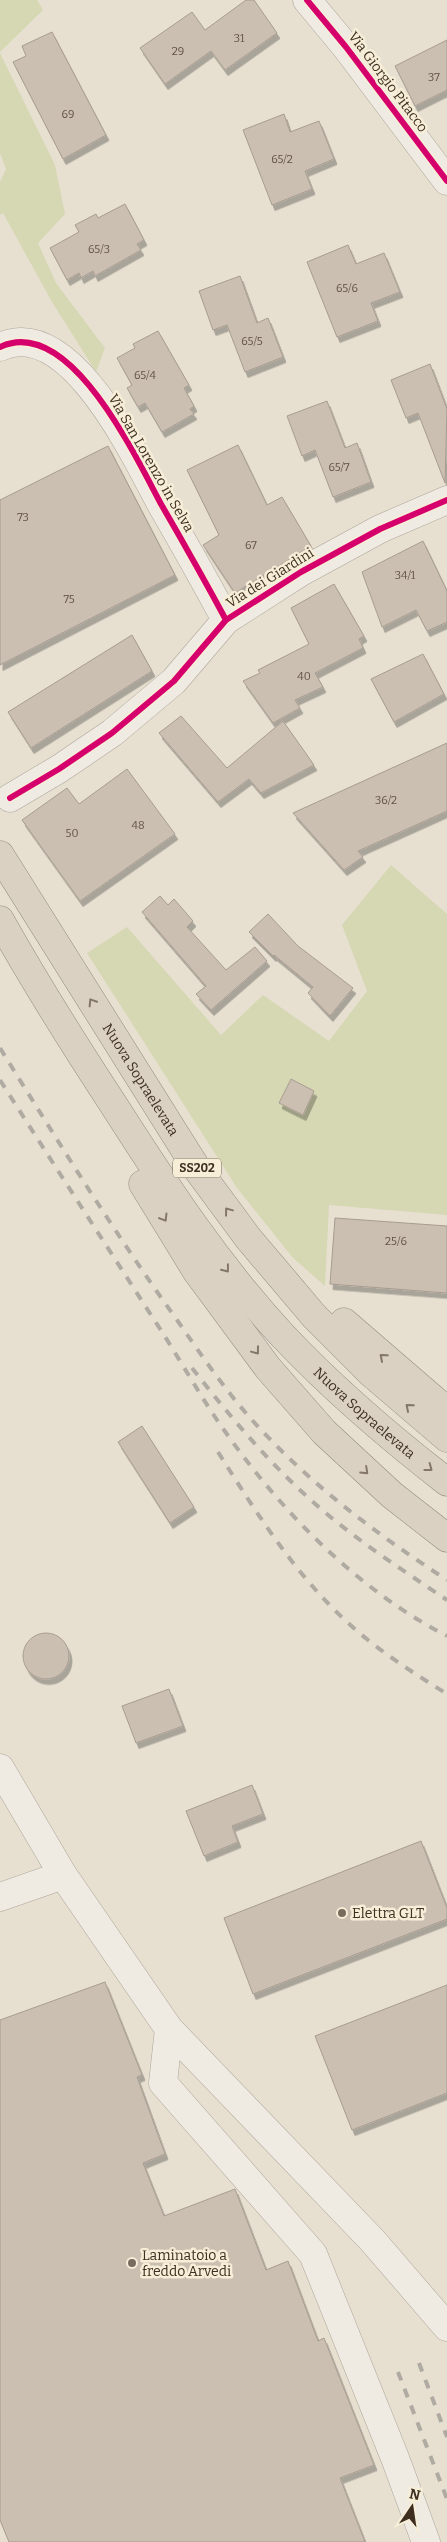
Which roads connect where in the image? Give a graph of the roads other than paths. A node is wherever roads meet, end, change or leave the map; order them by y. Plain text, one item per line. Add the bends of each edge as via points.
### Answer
1 (307, 0) edge
2 (447, 181) edge
3 (0, 347) edge
4 (447, 500) edge
5 (226, 620) junction
6 (10, 798) dead end
7 (0, 855) edge
8 (0, 920) edge
9 (32, 976) junction
10 (248, 1238) junction
11 (447, 1411) edge
12 (447, 1438) edge
13 (447, 1482) edge
14 (447, 1538) edge
15 (0, 1768) edge
16 (63, 1875) junction
17 (0, 1897) edge
18 (169, 2029) junction
19 (447, 2327) edge
20 (426, 2542) edge

1 - 2 street, Via Giorgio Pitacco
3 - 5 street, Via San Lorenzo in Selva via 30,343 55,353 80,374 107,408
4 - 5 street, Via dei Giardini via 341,550
5 - 6 street, Via dei Giardini via 174,681 112,733
10 -> 7 highway, Nuova Sopraelevata / SS202 via 197,1169
8 - 9 highway, Nuova Sopraelevata / SS202
9 -> 13 highway, Nuova Sopraelevata / SS202 via 168,1191 229,1273 283,1336 341,1394
9 -> 14 highway via 79,1078 203,1280 268,1368 324,1432 392,1495
11 -> 10 highway
12 -> 10 highway, Nuova Sopraelevata / SS202 via 370,1373 314,1316
15 - 16 street
16 - 17 street
16 - 18 street
18 - 19 street via 372,2240
18 - 20 street via 163,2083 313,2254

